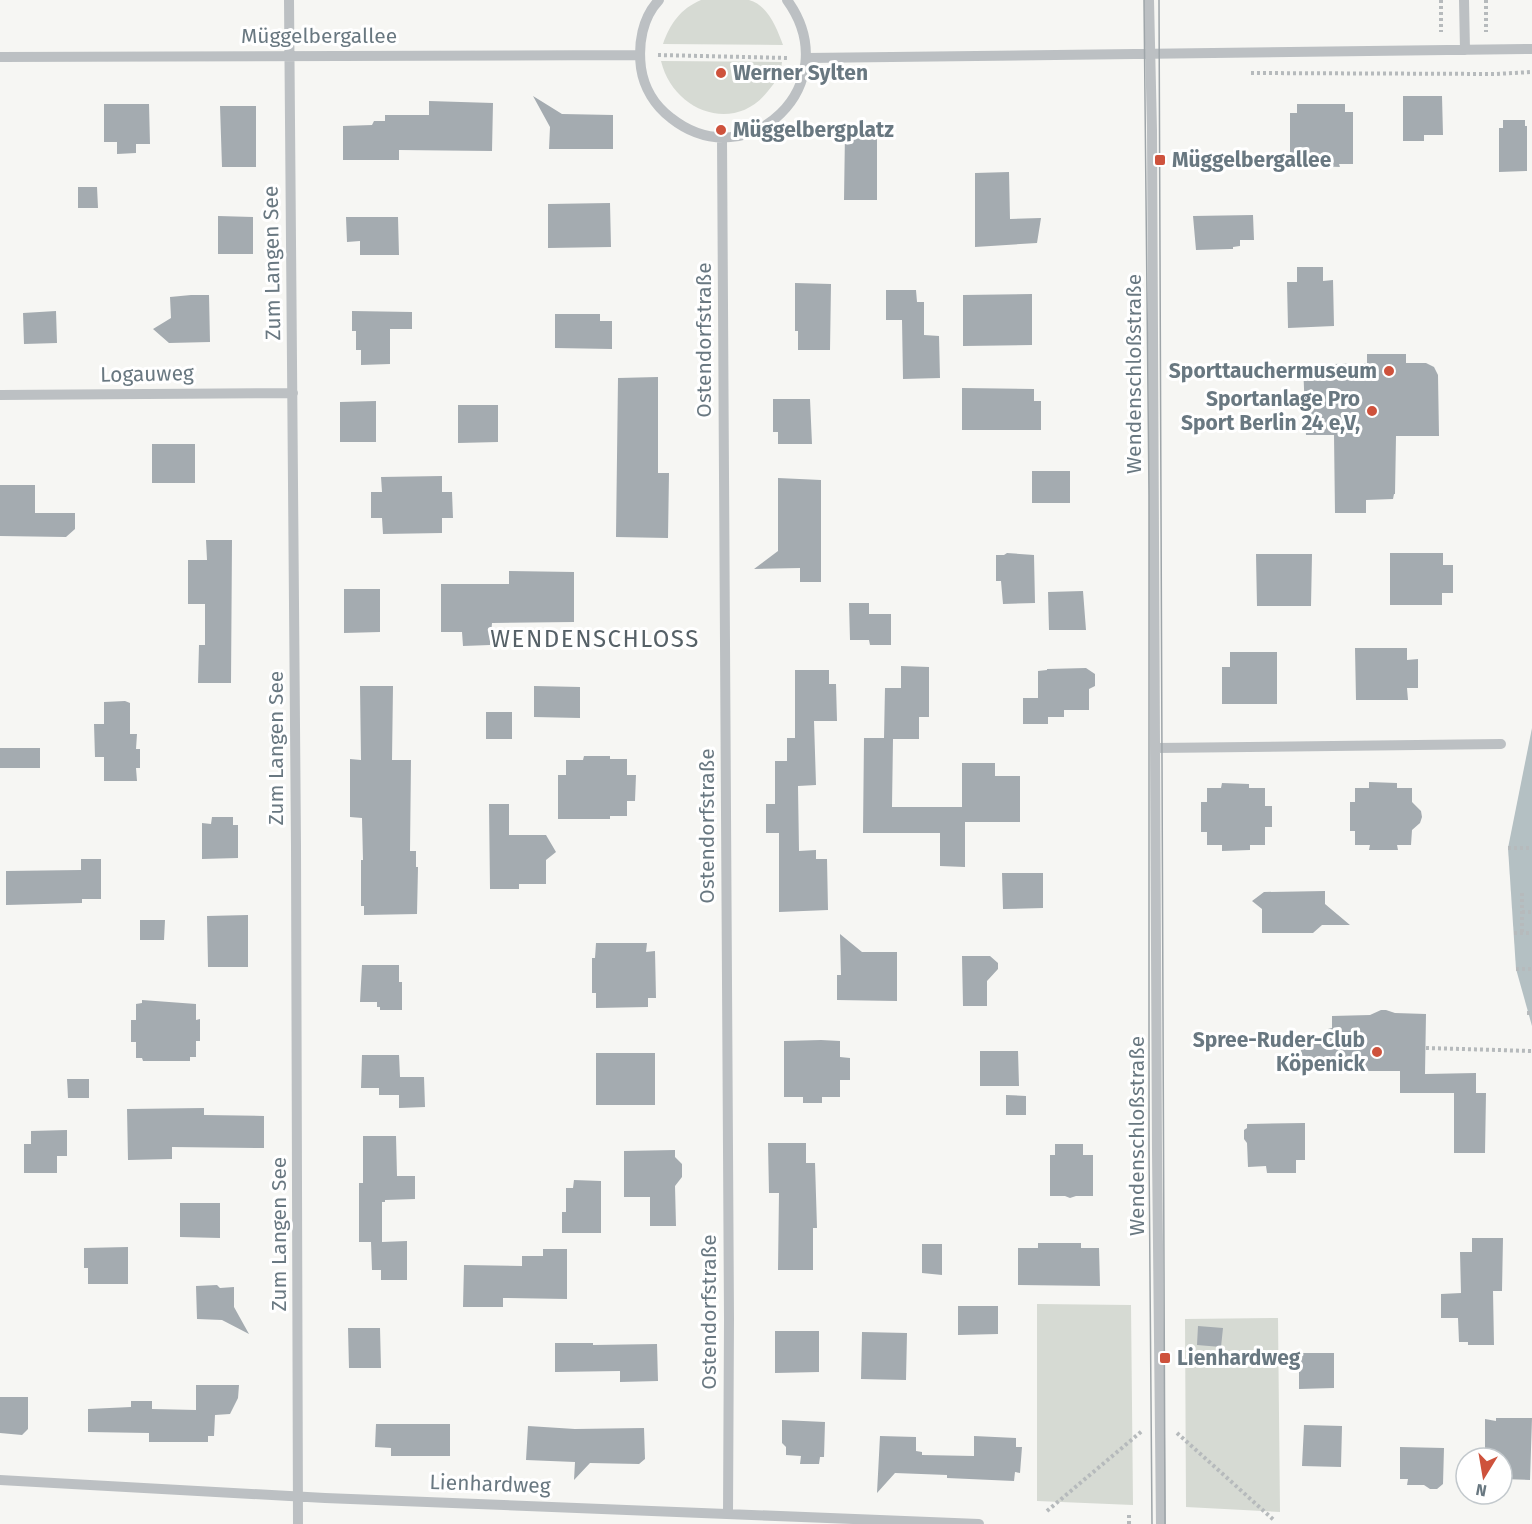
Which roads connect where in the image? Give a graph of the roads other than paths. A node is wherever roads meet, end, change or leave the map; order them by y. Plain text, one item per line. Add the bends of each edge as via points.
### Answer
1 (290, 0) edge
2 (659, 0) edge
3 (787, 0) edge
4 (1149, 0) edge
5 (1464, 0) edge
6 (1532, 49) edge
7 (1465, 50) junction
8 (1151, 53) junction
9 (639, 55) junction
10 (290, 56) junction
11 (0, 57) edge
12 (807, 58) junction
13 (722, 138) junction
14 (293, 393) junction
15 (0, 395) edge
16 (1501, 744) dead end
17 (1156, 747) junction
18 (0, 1480) edge
19 (299, 1497) junction
20 (728, 1514) junction
21 (298, 1524) edge
22 (979, 1524) edge
23 (1161, 1524) edge

1 - 10 street, Zum Langen See
2 - 9 street via 646,20
3 - 12 street via 805,35
4 - 8 street, Wendenschloßstraße
5 - 7 street
6 - 7 street
7 - 8 street
8 - 12 street
8 - 17 street, Wendenschloßstraße
9 - 10 street, Müggelbergallee
9 - 13 street via 642,77 664,113 681,126
10 - 11 street, Müggelbergallee
10 - 14 street, Zum Langen See
12 - 13 street via 802,83 789,105 770,123 747,134
13 - 20 street, Ostendorfstraße
14 - 15 street, Logauweg
14 - 19 street, Zum Langen See
16 - 17 street
17 - 23 street, Wendenschloßstraße
18 - 19 street, Lienhardweg
19 - 20 street, Lienhardweg
19 - 21 street, Zum Langen See
20 - 22 street, Lienhardweg

